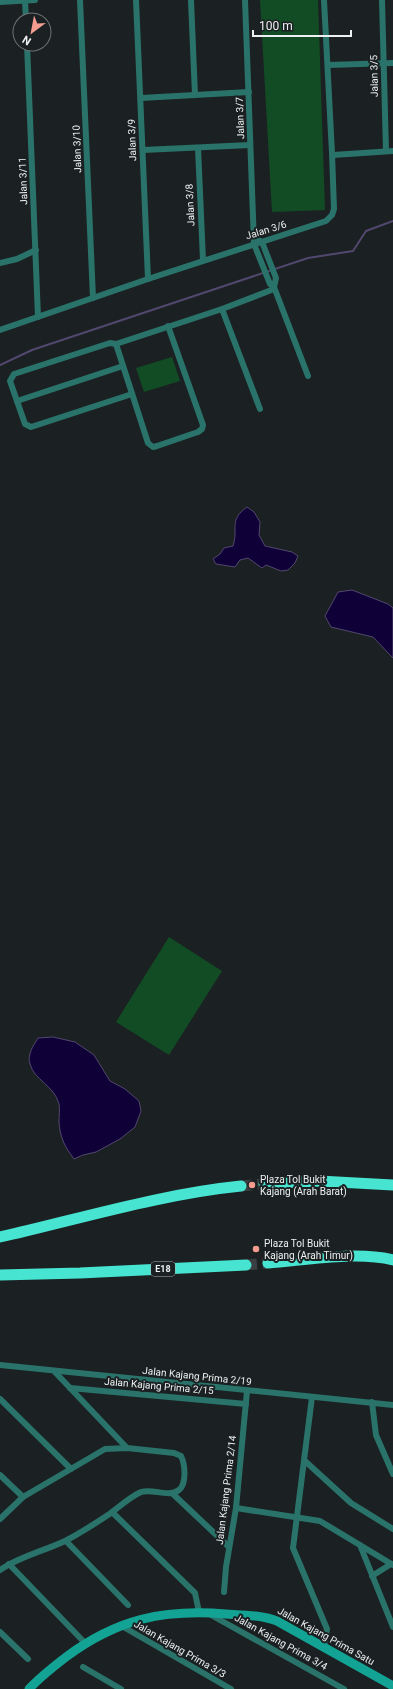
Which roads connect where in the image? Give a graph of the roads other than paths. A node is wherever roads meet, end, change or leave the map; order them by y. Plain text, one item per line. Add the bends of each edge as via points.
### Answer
1 (35, 0) edge
2 (80, 0) edge
3 (136, 0) edge
4 (191, 0) edge
5 (245, 0) edge
6 (324, 0) edge
7 (382, 0) edge
8 (25, 1) junction
9 (0, 2) edge
10 (26, 12) edge
11 (27, 52) edge
12 (383, 63) junction
13 (393, 63) edge
14 (328, 65) junction
15 (249, 92) junction
16 (195, 95) junction
17 (141, 98) junction
18 (250, 145) junction
19 (198, 148) junction
20 (143, 150) junction
21 (393, 151) edge
22 (386, 152) junction
23 (332, 155) junction
24 (254, 236) junction
25 (262, 242) junction
26 (254, 244) junction
27 (36, 250) junction
28 (203, 260) junction
29 (0, 263) edge
30 (148, 279) junction
31 (274, 288) junction
32 (93, 298) junction
33 (222, 309) junction
34 (38, 317) junction
35 (168, 326) junction
36 (0, 330) edge
37 (116, 344) junction
38 (123, 366) junction
39 (308, 376) dead end
40 (132, 394) junction
41 (17, 401) junction
42 (260, 409) dead end
43 (264, 1184) tunnel mouth
44 (241, 1186) tunnel mouth
45 (393, 1186) edge
46 (0, 1237) edge
47 (393, 1260) edge
48 (268, 1263) tunnel mouth
49 (246, 1265) tunnel mouth
50 (0, 1275) edge
51 (0, 1365) edge
52 (54, 1371) junction
53 (70, 1388) junction
54 (247, 1391) junction
55 (312, 1397) junction
56 (0, 1399) edge
57 (372, 1402) junction
58 (246, 1404) junction
59 (393, 1405) edge
60 (127, 1448) junction
61 (305, 1461) junction
62 (71, 1469) junction
63 (393, 1474) edge
64 (0, 1475) edge
65 (173, 1494) junction
66 (23, 1497) junction
67 (236, 1508) junction
68 (112, 1512) junction
69 (297, 1518) junction
70 (0, 1519) edge
71 (393, 1529) edge
72 (66, 1540) junction
73 (360, 1545) junction
74 (229, 1546) junction
75 (9, 1564) junction
76 (392, 1565) edge
77 (0, 1570) edge
78 (372, 1576) junction
79 (224, 1592) dead end
80 (128, 1605) dead end
81 (203, 1612) junction
82 (120, 1625) junction
83 (393, 1627) edge
84 (0, 1632) edge
85 (85, 1643) junction
86 (324, 1646) junction
87 (28, 1659) dead end
88 (83, 1667) dead end
89 (393, 1686) edge
90 (29, 1689) edge
91 (121, 1689) edge
92 (231, 1689) edge
93 (344, 1689) edge

1 - 8 street
2 - 32 street, Jalan 3/10
3 - 17 street, Jalan 3/9
4 - 16 street
5 - 15 street, Jalan 3/7
6 - 14 street, Jalan 3/6
7 - 12 street, Jalan 3/5
8 - 9 street
8 - 10 street
11 - 27 street, Jalan 3/11
12 - 13 street
12 - 14 street
12 - 22 street, Jalan 3/5
14 - 23 street, Jalan 3/6
15 - 16 street
15 - 18 street, Jalan 3/7
16 - 17 street
17 - 20 street, Jalan 3/9
18 - 19 street
18 - 24 street, Jalan 3/7
19 - 20 street
19 - 28 street, Jalan 3/8
20 - 30 street, Jalan 3/9
21 - 22 street
22 - 23 street
23 - 25 street, Jalan 3/6 via 332,215 326,221
24 - 25 street
24 - 26 street, Jalan 3/7
25 - 26 street, Jalan 3/6
25 - 31 street via 276,278
26 - 28 street, Jalan 3/6
26 - 31 street, Jalan 3/7
27 - 29 street via 17,259
27 - 34 street, Jalan 3/11
28 - 30 street, Jalan 3/6
30 - 32 street, Jalan 3/6
31 - 33 street
31 - 39 street, Jalan 3/7
32 - 34 street, Jalan 3/6
33 - 35 street
33 - 42 street
34 - 36 street, Jalan 3/6
35 - 37 street
35 - 40 street via 203,425 202,430 153,447 148,444
37 - 38 street
37 - 41 street via 110,343 14,374 10,381
38 - 40 street
38 - 41 street
40 - 41 street via 31,427 25,424
43 - 45 highway via 318,1181
44 - 46 highway via 174,1196
47 - 48 highway via 360,1255
49 - 50 highway, E18
51 - 52 street, Jalan Kajang Prima 2/19
52 - 53 street
52 - 54 street, Jalan Kajang Prima 2/19
53 - 58 street, Jalan Kajang Prima 2/15
53 - 60 street
54 - 55 street, Jalan Kajang Prima 2/19
54 - 58 street, Jalan Kajang Prima 2/14
55 - 57 street, Jalan Kajang Prima 2/19
55 - 61 street
56 - 62 street
57 - 59 street, Jalan Kajang Prima 2/19
57 - 63 street via 376,1435
58 - 67 street, Jalan Kajang Prima 2/14
60 - 62 street via 105,1450
60 - 65 street via 181,1456 185,1462 184,1484
61 - 69 street
61 - 71 street via 351,1503
62 - 66 street
64 - 66 street
65 - 68 street via 143,1492 134,1495
65 - 74 street
66 - 70 street
67 - 69 street
67 - 74 street, Jalan Kajang Prima 2/14
68 - 72 street
68 - 81 street via 195,1593
69 - 73 street via 320,1520
69 - 86 street via 293,1548 327,1629
72 - 75 street
72 - 80 street
73 - 76 street
73 - 78 street
74 - 79 street, Jalan Kajang Prima 2/14
75 - 77 street
75 - 85 street
76 - 78 street
78 - 83 street
81 - 82 street, Jalan Kajang Prima Satu via 142,1618
81 - 86 street, Jalan Kajang Prima Satu via 269,1618
81 - 93 street, Jalan Kajang Prima 3/4
82 - 85 street, Jalan Kajang Prima Satu
82 - 92 street, Jalan Kajang Prima 3/3
84 - 87 street
85 - 90 street, Jalan Kajang Prima Satu via 40,1677
86 - 89 street, Jalan Kajang Prima Satu
88 - 91 street

